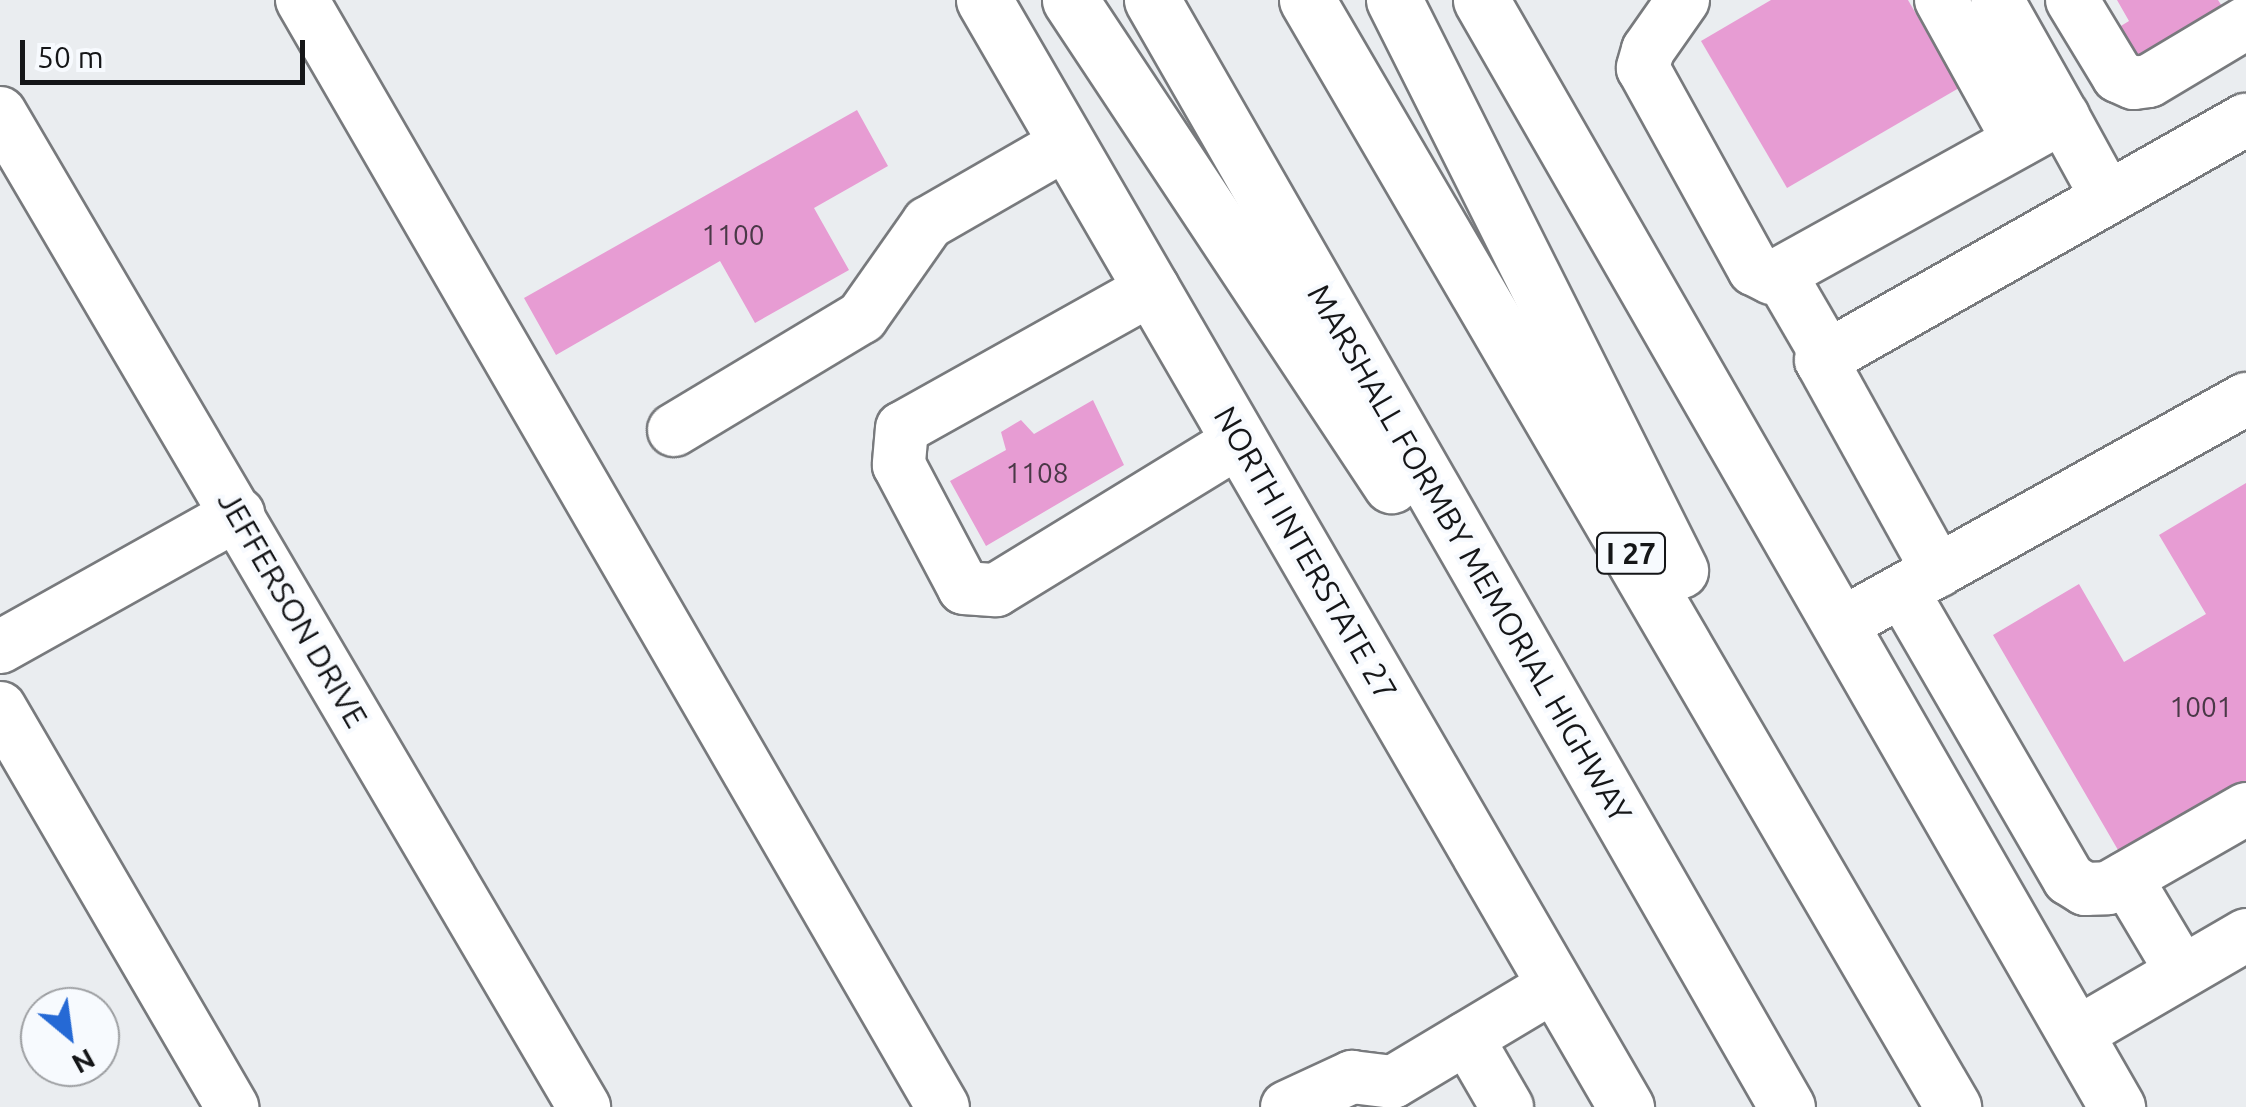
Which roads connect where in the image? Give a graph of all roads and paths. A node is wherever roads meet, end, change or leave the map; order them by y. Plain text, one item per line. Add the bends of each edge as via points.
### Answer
1 (302, 0) edge
2 (984, 0) edge
3 (1070, 0) edge
4 (1152, 0) edge
5 (1307, 0) edge
6 (1394, 0) edge
7 (1480, 0) edge
8 (1684, 0) edge
9 (1940, 0) edge
10 (1997, 0) edge
11 (2072, 0) edge
12 (2246, 24) edge
13 (0, 112) edge
14 (2246, 120) edge
15 (2041, 129) junction
16 (1067, 142) junction
17 (2107, 196) junction
18 (1781, 276) junction
19 (1153, 288) junction
20 (1827, 355) junction
21 (2246, 399) edge
22 (674, 430) dead end
23 (1241, 440) junction
24 (238, 514) junction
25 (1920, 581) junction
26 (1840, 626) junction
27 (0, 647) edge
28 (0, 708) edge
29 (2246, 809) edge
30 (2126, 878) junction
31 (2246, 936) edge
32 (1709, 971) junction
33 (2182, 972) junction
34 (1555, 985) junction
35 (1903, 1016) junction
36 (2076, 1034) junction
37 (1467, 1038) junction
38 (1400, 1094) edge
39 (232, 1107) edge
40 (584, 1107) edge
41 (943, 1107) edge
42 (1287, 1107) edge
43 (1506, 1107) edge
44 (1626, 1107) edge
45 (1787, 1107) edge
46 (1953, 1107) edge
47 (2117, 1107) edge

1 - 41 street
2 - 16 main road, NORTH INTERSTATE 27
3 - 32 main road
4 - 32 main road, MARSHALL FORMBY MEMORIAL HIGHWAY
5 - 35 main road, I 27
6 - 35 main road
7 - 26 main road
8 - 18 street via 1648,50 1643,68 1649,86 1754,268
9 - 15 street
10 - 15 street
11 - 12 street via 2118,76 2134,83 2159,76
13 - 24 street, JEFFERSON DRIVE
14 - 17 street
15 - 17 street
15 - 18 street
16 - 19 main road, NORTH INTERSTATE 27
16 - 22 street via 928,224 862,317
17 - 20 street
18 - 20 street
19 - 23 main road, NORTH INTERSTATE 27
19 - 23 street via 902,428 900,464 964,588 996,590
20 - 25 street via 1823,366
21 - 25 street
23 - 34 main road, NORTH INTERSTATE 27
24 - 27 street
24 - 40 street, JEFFERSON DRIVE
25 - 26 street
25 - 30 street via 2070,879 2086,890
26 - 36 main road
28 - 39 street
29 - 30 street
30 - 33 street
31 - 33 street
32 - 45 main road, MARSHALL FORMBY MEMORIAL HIGHWAY
33 - 36 street
34 - 37 street
34 - 44 main road, NORTH INTERSTATE 27
35 - 46 main road, I 27
36 - 47 main road
37 - 38 street
37 - 43 street
38 - 42 street via 1352,1077

